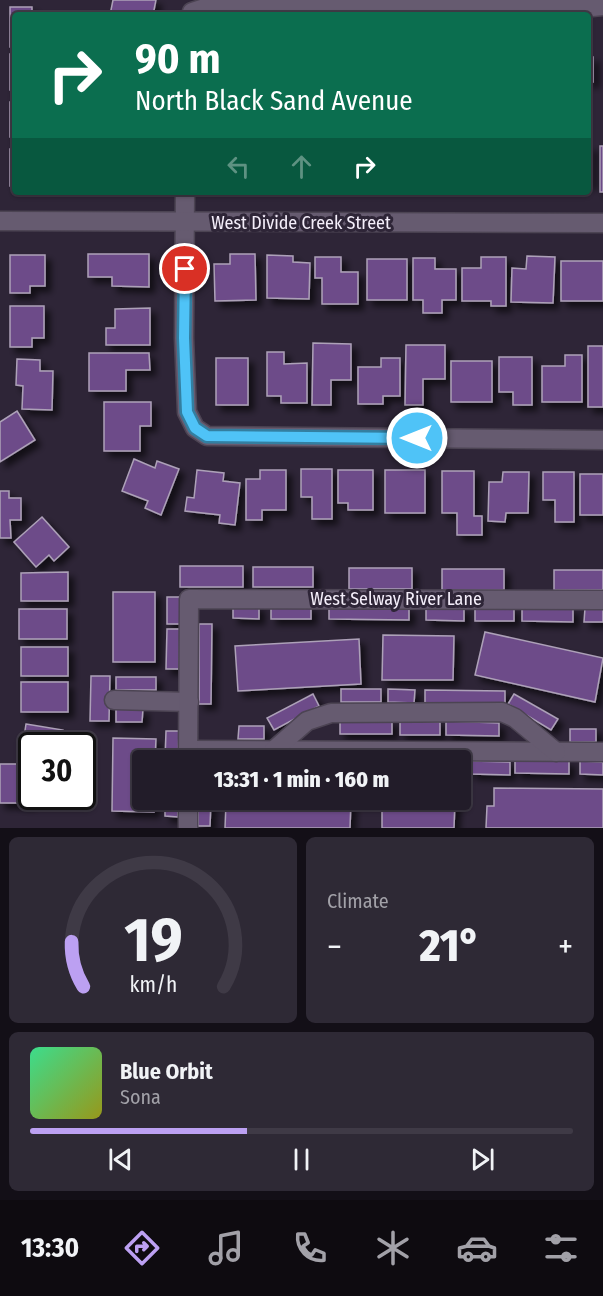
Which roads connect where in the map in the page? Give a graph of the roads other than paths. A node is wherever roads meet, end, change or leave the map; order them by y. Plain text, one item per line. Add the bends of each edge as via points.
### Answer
1 (603, 6) edge
2 (196, 12) edge
3 (185, 195) edge
4 (0, 221) edge
5 (186, 223) junction
6 (603, 223) edge
7 (603, 440) edge
8 (603, 600) edge
9 (114, 700) dead end
10 (189, 702) junction
11 (188, 750) edge
12 (274, 750) edge
13 (471, 751) edge
14 (556, 752) junction
15 (603, 752) edge
16 (188, 810) edge
17 (188, 828) edge

1 - 2 street via 573,9 214,5
3 - 5 street
4 - 5 street, West Divide Creek Street
5 - 6 street, West Divide Creek Street
5 - 7 street via 187,412 195,428 207,436
8 - 10 street, West Selway River Lane via 189,598
9 - 10 street
10 - 11 street
12 - 14 street via 307,721 331,713 502,712
13 - 14 street
14 - 15 street
16 - 17 street

